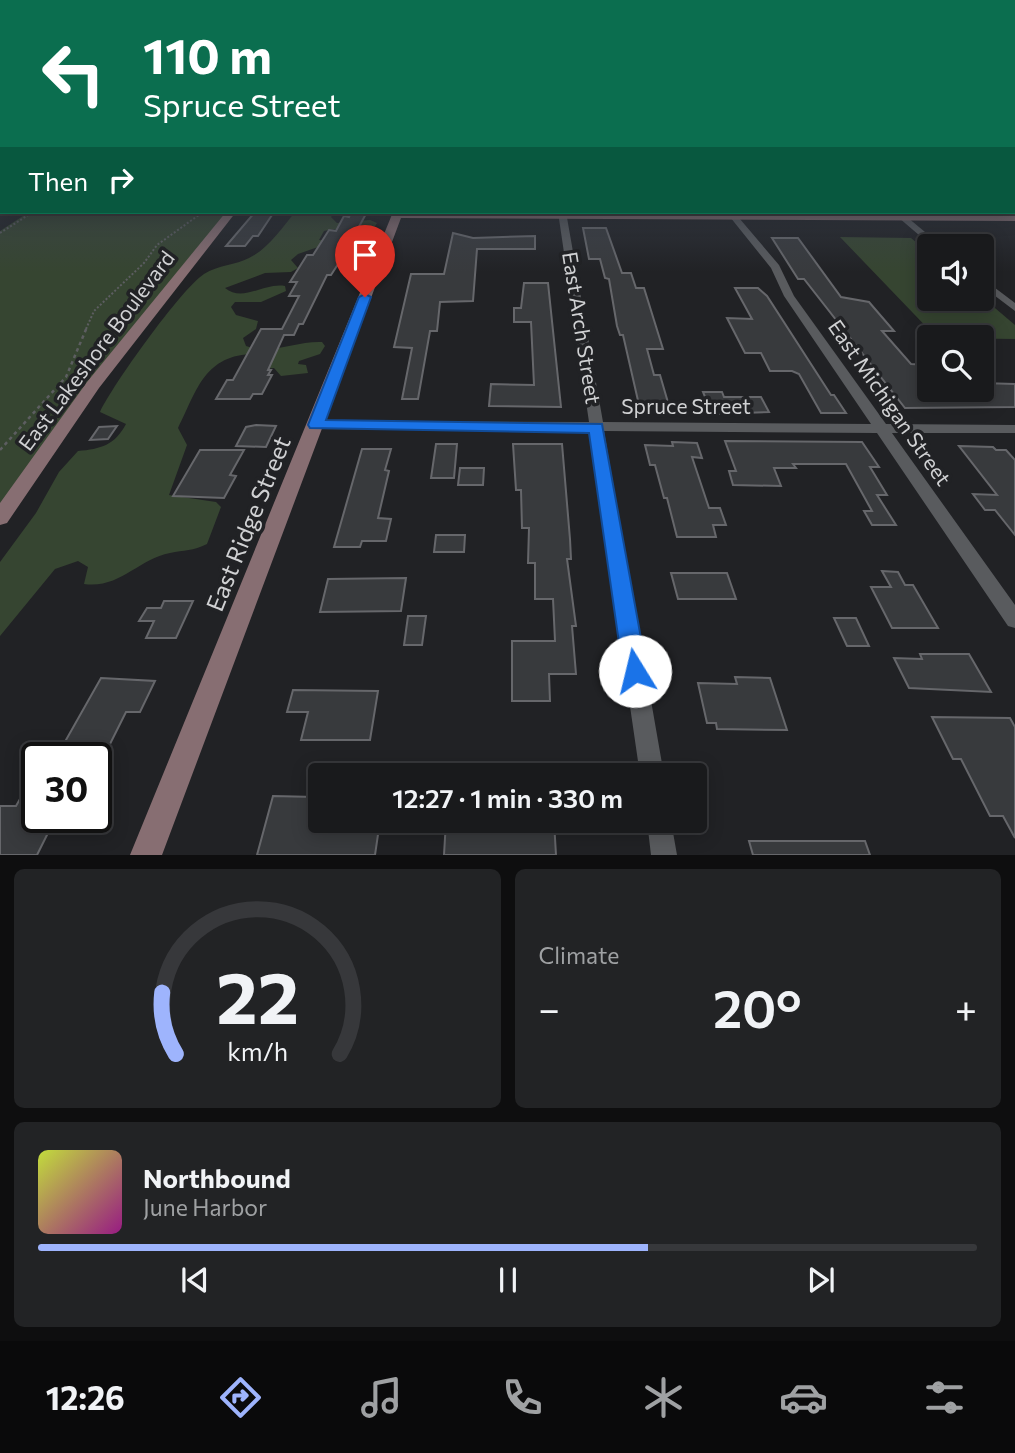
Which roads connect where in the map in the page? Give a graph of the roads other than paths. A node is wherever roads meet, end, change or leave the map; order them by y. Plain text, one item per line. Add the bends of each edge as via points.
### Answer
1 (229, 214) edge
2 (398, 214) edge
3 (563, 214) edge
4 (731, 214) edge
5 (900, 215) edge
6 (1015, 218) edge
7 (923, 234) edge
8 (994, 291) edge
9 (1015, 308) edge
10 (316, 425) junction
11 (597, 428) junction
12 (881, 428) junction
13 (1015, 429) edge
14 (0, 518) edge
15 (1015, 620) edge
16 (650, 763) edge
17 (661, 833) edge
18 (146, 855) edge
19 (664, 855) edge

1 - 14 street, East Lakeshore Boulevard via 93,385
2 - 3 street
2 - 10 street, East Ridge Street
3 - 4 street
3 - 11 street, East Arch Street
4 - 5 street
4 - 12 street, East Michigan Street via 776,267 789,296
5 - 6 street
5 - 7 street
8 - 9 street
10 - 11 street, Spruce Street
10 - 18 street, East Ridge Street
11 - 12 street, Spruce Street
11 - 16 street, East Arch Street
12 - 13 street, Spruce Street
12 - 15 street, East Michigan Street
17 - 19 street

